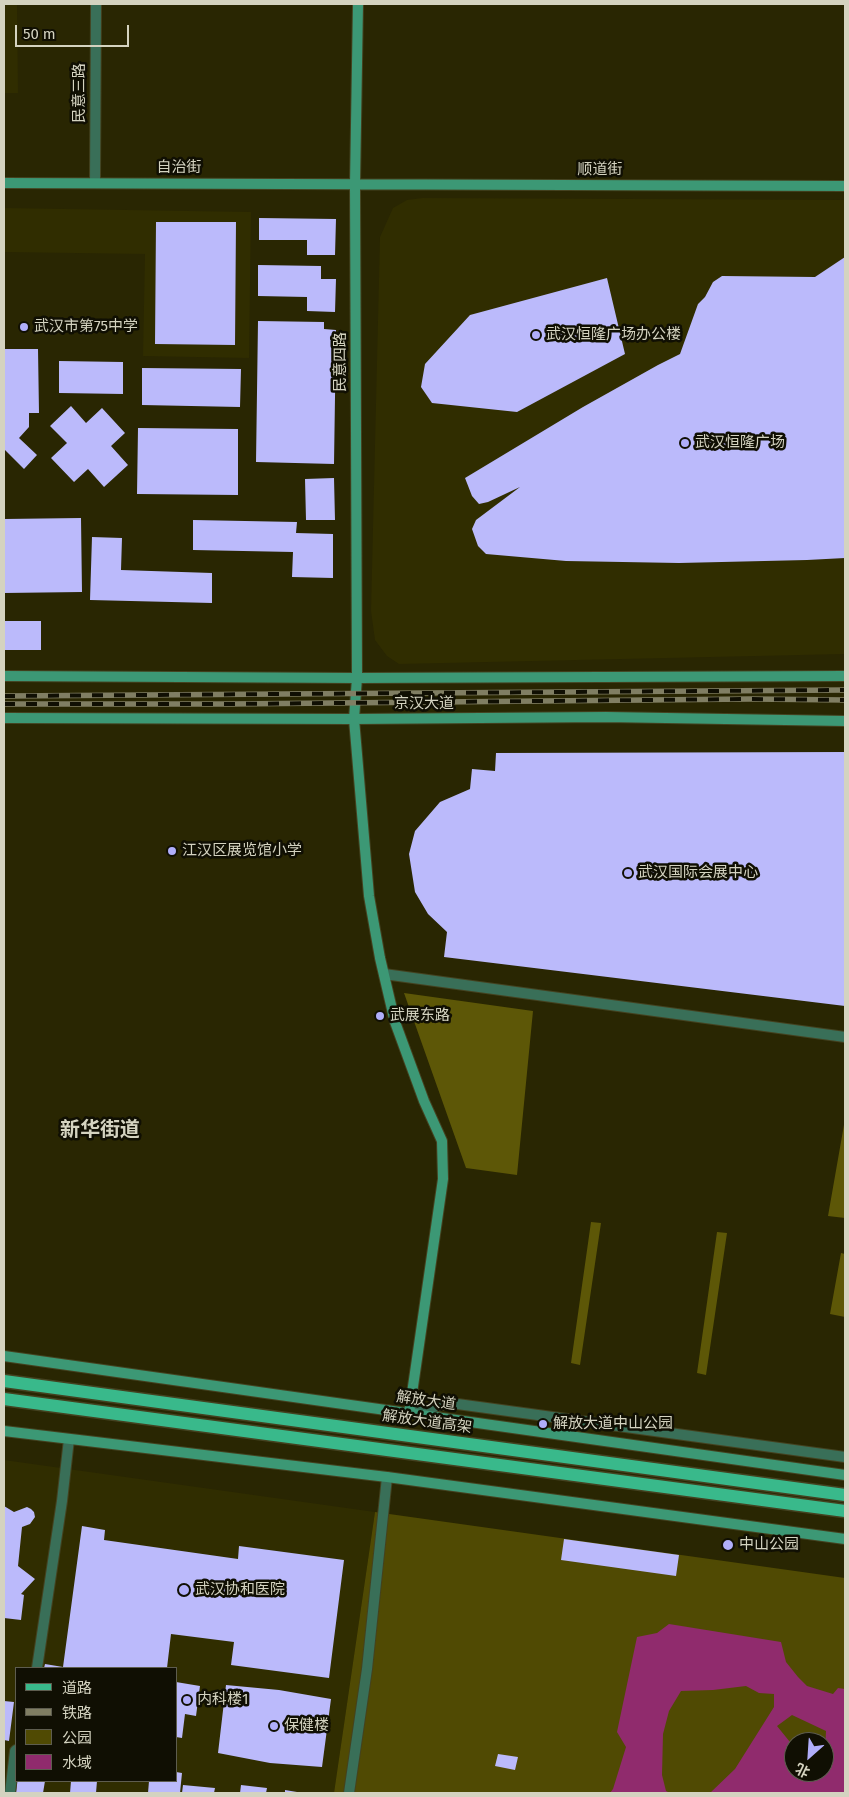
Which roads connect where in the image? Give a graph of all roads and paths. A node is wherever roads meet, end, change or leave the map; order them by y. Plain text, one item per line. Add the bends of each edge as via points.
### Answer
1 (96, 4) edge
2 (358, 4) edge
3 (4, 183) edge
4 (95, 183) junction
5 (355, 184) junction
6 (845, 186) edge
7 (4, 676) edge
8 (845, 676) edge
9 (357, 678) junction
10 (4, 718) edge
11 (354, 719) junction
12 (845, 721) edge
13 (384, 974) junction
14 (845, 1037) edge
15 (4, 1356) edge
16 (4, 1381) edge
17 (4, 1399) edge
18 (409, 1414) junction
19 (4, 1430) edge
20 (69, 1439) junction
21 (845, 1457) edge
22 (845, 1475) edge
23 (387, 1477) junction
24 (845, 1495) edge
25 (845, 1511) edge
26 (845, 1539) edge
27 (37, 1667) edge
28 (15, 1751) edge
29 (10, 1793) edge
30 (349, 1793) edge

1 - 4 street, 民意三路
2 - 5 main road, 民意四路
3 - 4 main road, 自治街
4 - 5 main road, 自治街
5 - 6 main road, 顺道街
5 - 9 main road, 民意四路
7 - 9 main road, 京汉大道
8 - 9 main road, 京汉大道
9 - 11 main road, 民意四路
10 - 11 main road, 京汉大道
11 - 12 main road, 京汉大道 via 606,717
11 - 13 main road via 368,896
13 - 14 street
13 - 18 main road via 395,1022 442,1141 443,1179
15 - 18 main road, 解放大道
16 - 24 main road, 解放大道高架
17 - 25 main road
18 - 21 street via 450,1403
18 - 22 main road, 解放大道
19 - 20 main road
20 - 23 main road
20 - 27 street
23 - 26 main road
23 - 30 street via 367,1669
28 - 29 street

